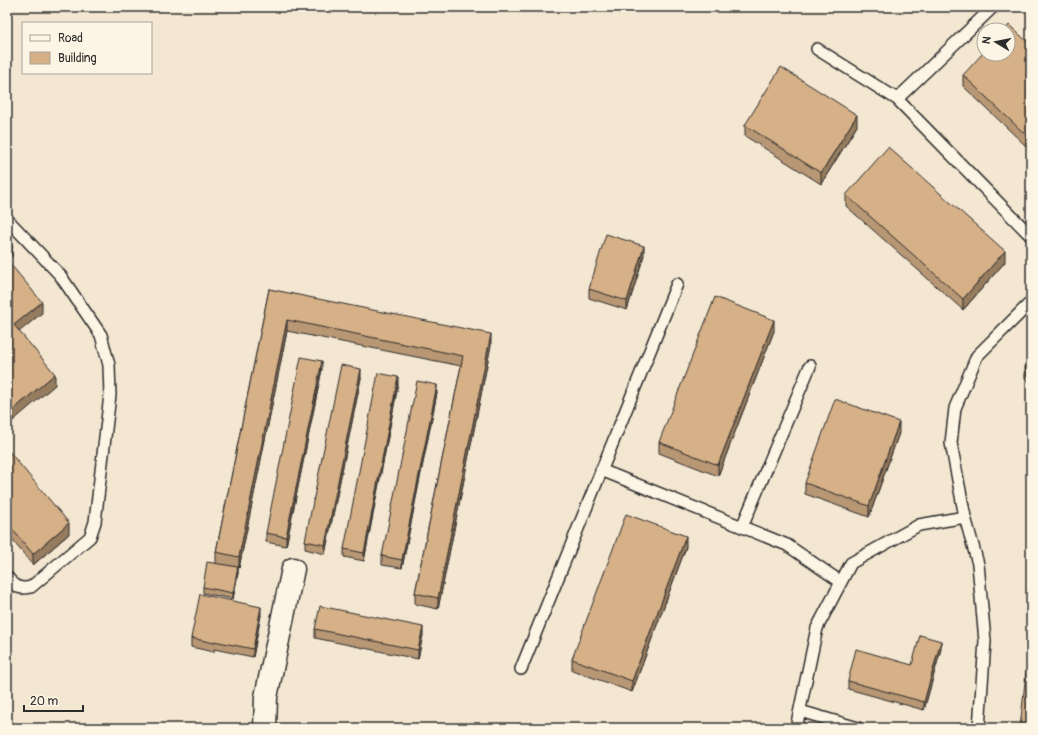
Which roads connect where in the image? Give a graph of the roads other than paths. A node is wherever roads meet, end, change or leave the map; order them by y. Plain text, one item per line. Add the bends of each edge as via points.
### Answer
1 (993, 7) edge
2 (817, 50) dead end
3 (896, 99) junction
4 (7, 219) edge
5 (1031, 236) edge
6 (677, 284) dead end
7 (1031, 302) edge
8 (810, 366) dead end
9 (601, 470) junction
10 (965, 517) junction
11 (742, 527) junction
12 (294, 569) dead end
13 (7, 577) edge
14 (841, 582) junction
15 (521, 669) dead end
16 (800, 711) junction
17 (265, 728) edge
18 (796, 728) edge
19 (858, 728) edge
20 (979, 728) edge

1 - 3 lane
2 - 3 lane
3 - 5 lane
4 - 13 lane via 60,275 101,335 109,364 110,395 95,522 90,537 31,587 22,589
6 - 9 lane
7 - 10 lane via 977,356 955,408 952,443
8 - 11 lane
9 - 11 lane
9 - 15 lane
10 - 14 lane via 918,525 851,563
10 - 20 lane via 978,564 985,641
11 - 14 lane via 788,545
12 - 17 street via 266,697
14 - 16 lane via 818,628
16 - 18 lane
16 - 19 lane

